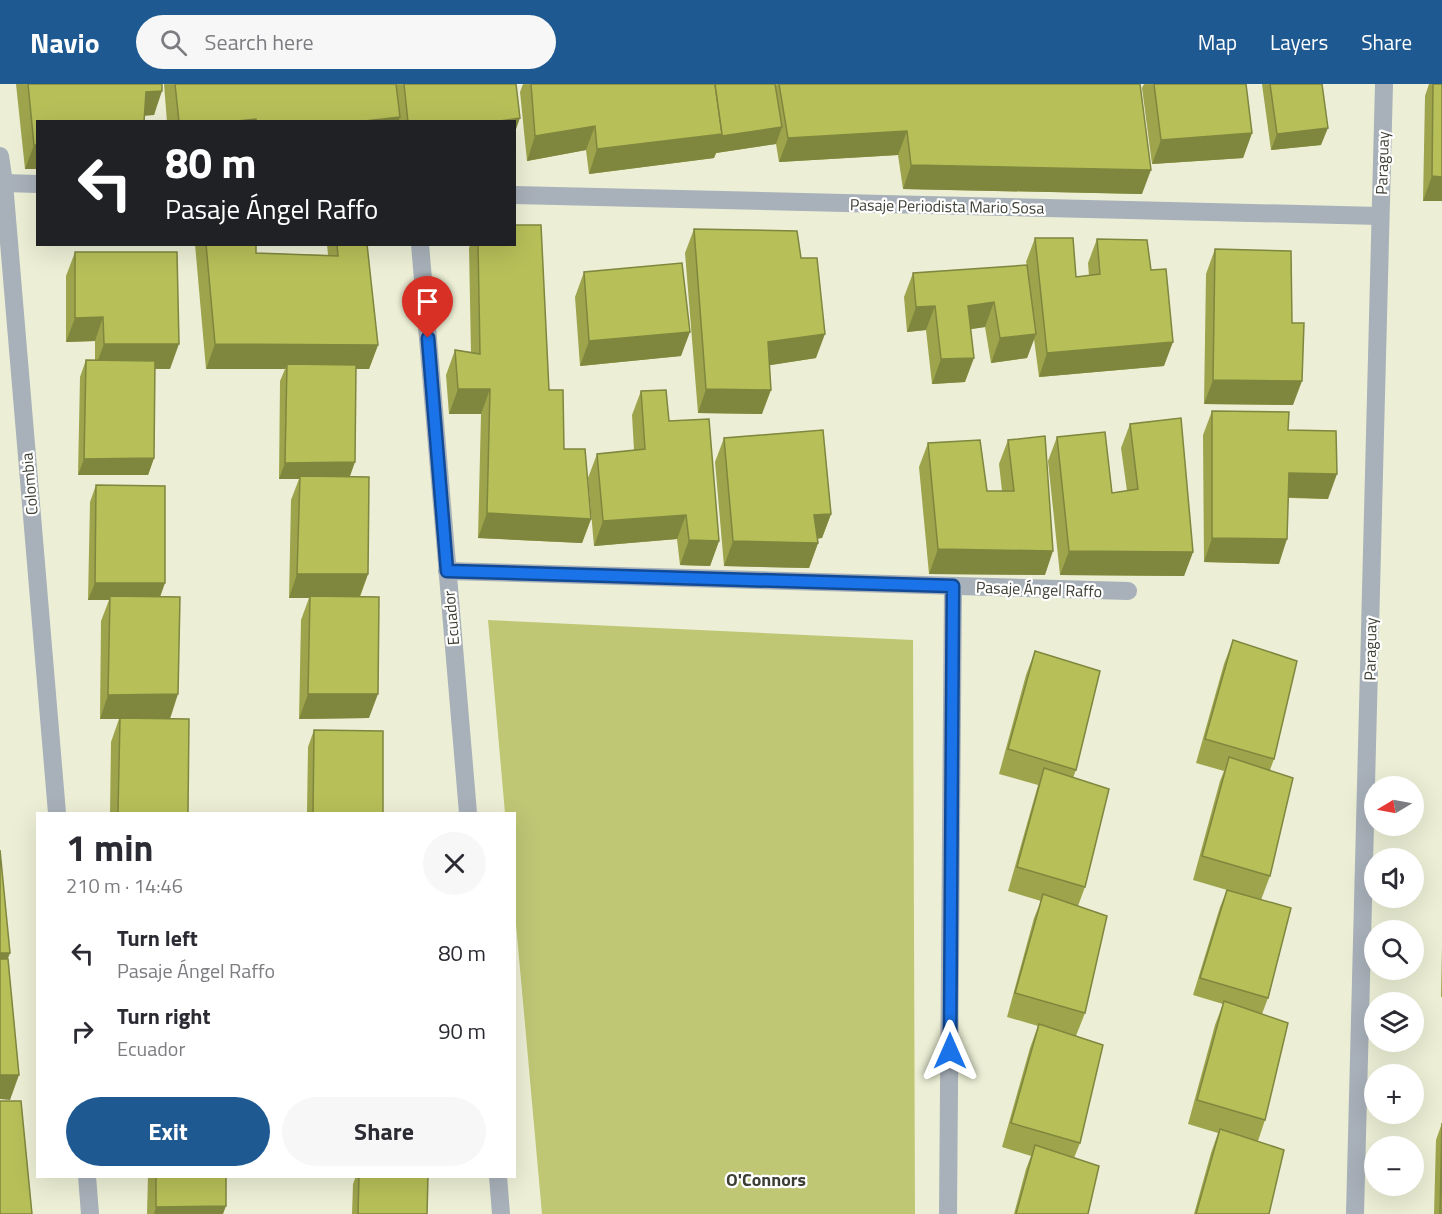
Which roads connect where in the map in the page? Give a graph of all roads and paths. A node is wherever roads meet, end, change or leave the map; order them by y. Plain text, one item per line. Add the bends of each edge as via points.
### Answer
1 (1384, 84) edge
2 (0, 156) edge
3 (4, 183) junction
4 (36, 184) edge
5 (516, 195) edge
6 (1380, 216) junction
7 (420, 246) edge
8 (447, 571) junction
9 (953, 586) junction
10 (1128, 591) dead end
11 (57, 812) edge
12 (468, 812) edge
13 (87, 1178) edge
14 (498, 1178) edge
15 (90, 1214) edge
16 (501, 1214) edge
17 (948, 1214) edge
18 (1355, 1214) edge

1 - 6 street, Paraguay
2 - 3 street, Colombia
3 - 4 street
3 - 11 street, Colombia
5 - 6 street, Pasaje Periodista Mario Sosa
6 - 18 street, Paraguay
7 - 8 street, Ecuador
8 - 9 street, Pasaje Ángel Raffo
8 - 12 street, Ecuador
9 - 10 street, Pasaje Ángel Raffo
9 - 17 street
13 - 15 street
14 - 16 street

